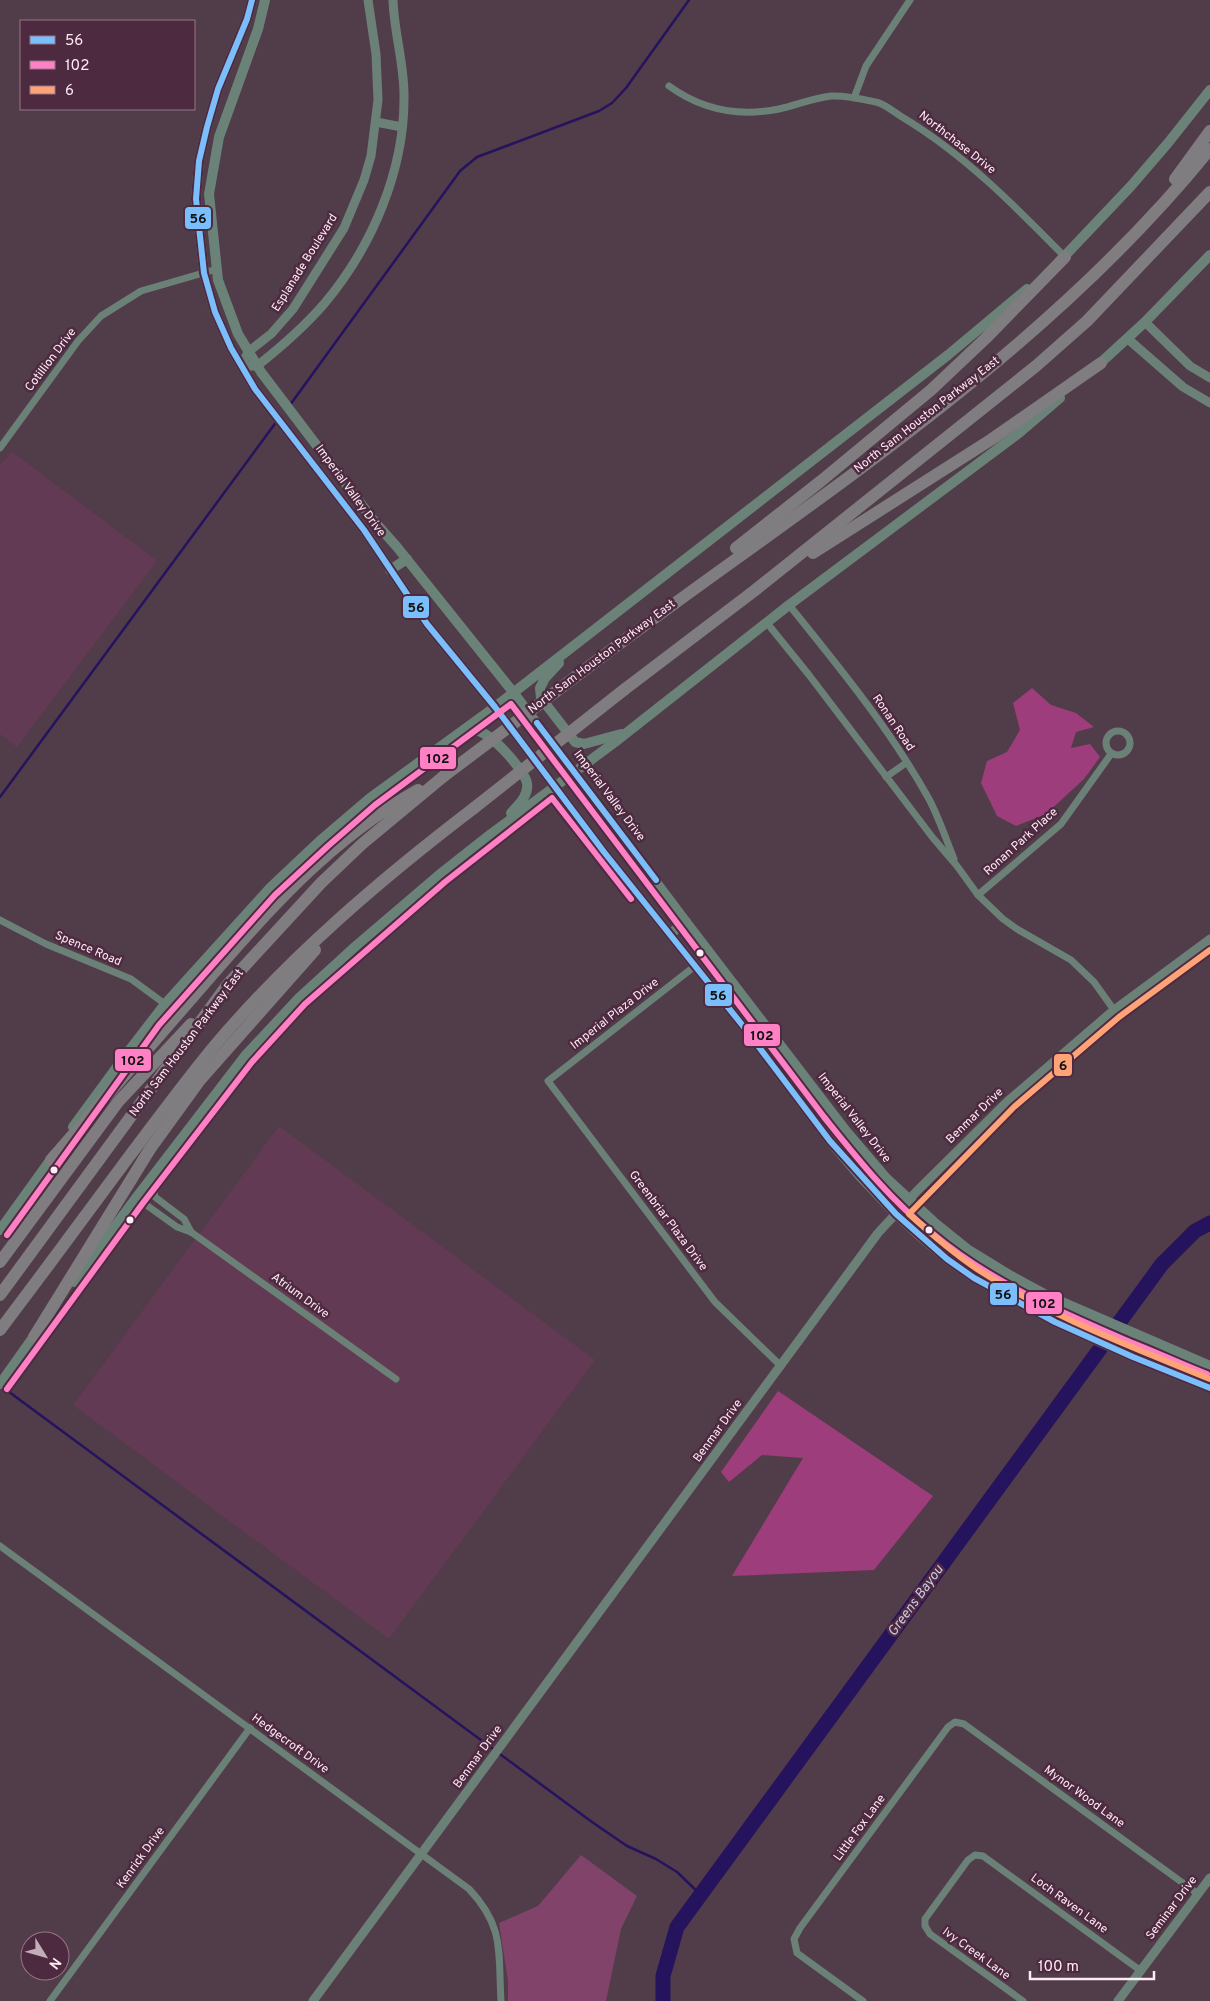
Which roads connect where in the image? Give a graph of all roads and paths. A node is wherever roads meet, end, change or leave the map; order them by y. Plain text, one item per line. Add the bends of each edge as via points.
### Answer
1 (252, 0) edge
2 (265, 0) edge
3 (368, 0) edge
4 (393, 0) edge
5 (910, 0) edge
6 (232, 55) junction
7 (246, 62) junction
8 (669, 86) dead end
9 (1210, 90) edge
10 (854, 98) junction
11 (376, 122) junction
12 (402, 127) junction
13 (1210, 130) edge
14 (1210, 149) edge
15 (1210, 192) edge
16 (196, 199) junction
17 (210, 199) junction
18 (1206, 200) edge
19 (1210, 255) edge
20 (1065, 257) junction
21 (217, 269) junction
22 (204, 273) junction
23 (1145, 322) junction
24 (1128, 339) junction
25 (1019, 343) junction
26 (248, 352) junction
27 (1100, 362) junction
28 (241, 366) junction
29 (257, 366) junction
30 (1210, 378) edge
31 (1210, 403) edge
32 (0, 448) edge
33 (407, 559) junction
34 (390, 570) junction
35 (754, 590) junction
36 (789, 605) junction
37 (666, 609) junction
38 (767, 623) junction
39 (578, 641) junction
40 (513, 692) junction
41 (495, 707) junction
42 (626, 732) junction
43 (443, 744) junction
44 (1111, 754) dead end
45 (906, 763) junction
46 (574, 771) junction
47 (444, 776) junction
48 (886, 777) junction
49 (554, 786) junction
50 (492, 834) junction
51 (957, 866) junction
52 (978, 895) junction
53 (364, 896) junction
54 (0, 920) edge
55 (686, 922) junction
56 (670, 934) junction
57 (1210, 939) edge
58 (695, 966) junction
59 (228, 984) junction
60 (165, 1004) junction
61 (1114, 1010) junction
62 (548, 1081) joint
63 (51, 1160) junction
64 (151, 1178) junction
65 (909, 1200) junction
66 (127, 1210) junction
67 (896, 1214) junction
68 (0, 1230) edge
69 (191, 1232) junction
70 (0, 1262) edge
71 (1018, 1280) junction
72 (0, 1295) edge
73 (1009, 1298) junction
74 (0, 1330) edge
75 (34, 1337) junction
76 (781, 1366) junction
77 (1210, 1366) edge
78 (396, 1379) dead end
79 (0, 1384) edge
80 (1210, 1388) edge
81 (0, 1546) edge
82 (955, 1722) joint
83 (250, 1728) junction
84 (422, 1854) junction
85 (983, 1856) joint
86 (1210, 1878) edge
87 (1198, 1894) junction
88 (1141, 1971) junction
89 (50, 2001) edge
90 (313, 2001) edge
91 (501, 2001) edge
92 (863, 2001) edge
93 (1023, 2001) edge
94 (1118, 2001) edge

1 - 6 main road, Imperial Valley Drive
2 - 7 main road, Imperial Valley Drive
3 - 11 street, Esplanade Boulevard via 376,54
4 - 12 street via 404,86
5 - 10 street via 866,66
6 - 7 main road
6 - 16 main road, Imperial Valley Drive via 207,128
7 - 17 main road, Imperial Valley Drive via 219,137
8 - 10 street, Northchase Drive via 706,107 739,113 832,96
9 - 20 main road, North Sam Houston Parkway East via 1131,186
10 - 20 street, Northchase Drive via 879,103 922,129 1007,199
11 - 12 street
11 - 26 street, Esplanade Boulevard via 364,180 344,228 283,322
12 - 29 street via 390,184 374,227 358,257 318,310
13 - 25 highway via 1139,224
14 - 25 highway, North Sam Houston Parkway East via 1163,205 1105,265
15 - 18 highway, North Sam Houston Parkway East
16 - 17 main road
16 - 22 main road, Imperial Valley Drive
17 - 21 main road, Imperial Valley Drive
18 - 35 highway, North Sam Houston Parkway East via 1087,321 1036,366
19 - 23 main road
20 - 37 highway via 931,390 690,585
20 - 39 main road, North Sam Houston Parkway East via 948,355
21 - 22 street, Cotillion Drive
21 - 26 main road, Imperial Valley Drive via 231,316
22 - 28 main road, Imperial Valley Drive via 215,312
22 - 32 street, Cotillion Drive via 141,291 101,316 78,340
23 - 24 main road
23 - 30 street via 1190,366
24 - 27 main road
24 - 31 street via 1183,387
25 - 37 highway, North Sam Houston Parkway East via 865,465
26 - 28 street, Esplanade Boulevard
26 - 29 main road, Imperial Valley Drive
27 - 35 highway via 992,439
27 - 36 main road via 1019,433
28 - 29 street
28 - 34 main road, Imperial Valley Drive via 364,530
29 - 33 main road, Imperial Valley Drive via 374,521
33 - 34 main road
33 - 40 main road, Imperial Valley Drive
34 - 41 main road, Imperial Valley Drive via 427,624
35 - 53 highway, North Sam Houston Parkway East, bridge via 413,854
36 - 38 main road
36 - 45 street, Ronan Road via 832,657
37 - 47 highway, North Sam Houston Parkway East, bridge
38 - 42 main road
38 - 48 street, Ronan Road
39 - 40 main road, North Sam Houston Parkway East
39 - 42 main road via 544,678 541,698 575,742 584,744
40 - 41 main road, North Sam Houston Parkway East
40 - 46 main road, Imperial Valley Drive
41 - 43 main road, North Sam Houston Parkway East
41 - 49 main road, Imperial Valley Drive
42 - 46 main road
43 - 50 main road via 474,731 484,732 502,747 527,782 522,801
43 - 60 main road, North Sam Houston Parkway East via 370,798 309,851 247,913
44 - 52 street, Ronan Park Place via 1061,824
45 - 48 street
45 - 51 street, Ronan Road via 930,800
46 - 49 main road
46 - 55 main road, Imperial Valley Drive
47 - 59 highway, North Sam Houston Parkway East via 328,877
47 - 63 highway via 390,805 322,857 264,915
48 - 51 street, Ronan Road
49 - 50 main road
49 - 56 main road, Imperial Valley Drive
50 - 64 main road via 417,894 299,998 245,1056
51 - 52 street, Ronan Road
52 - 61 street, Ronan Road via 1017,929 1071,960 1094,982
53 - 74 highway, North Sam Houston Parkway East via 273,982 216,1044
53 - 75 highway via 200,1080 150,1149
54 - 60 street, Spence Road via 46,944 131,980
55 - 56 main road
55 - 65 main road, Imperial Valley Drive via 851,1137
56 - 58 main road, Imperial Valley Drive
57 - 61 street, Benmar Drive
58 - 62 street, Imperial Plaza Drive
58 - 67 main road, Imperial Valley Drive via 830,1142
59 - 70 highway via 118,1102
59 - 72 highway, North Sam Houston Parkway East
60 - 63 main road, North Sam Houston Parkway East
61 - 65 street, Benmar Drive via 1008,1101
62 - 76 street, Greenbriar Plaza Drive via 715,1302
63 - 68 main road, North Sam Houston Parkway East
64 - 66 main road
64 - 69 street, Atrium Drive via 155,1197 184,1219
65 - 67 street, Benmar Drive
65 - 71 main road, Imperial Valley Drive via 967,1249
66 - 69 street, Atrium Drive via 144,1204 176,1227
66 - 75 main road
67 - 73 main road, Imperial Valley Drive via 947,1259
67 - 76 street, Benmar Drive via 878,1233
69 - 78 street, Atrium Drive
71 - 73 main road
71 - 77 main road, Imperial Valley Drive
73 - 80 main road, Imperial Valley Drive via 1071,1330
75 - 79 main road
76 - 84 street, Benmar Drive
81 - 83 street, Hedgecroft Drive
82 - 87 street, Mynor Wood Lane via 964,1724
82 - 92 street, Little Fox Lane via 948,1727 794,1939 797,1952
83 - 84 street, Hedgecroft Drive
83 - 89 street, Kenrick Drive
84 - 90 street, Benmar Drive
84 - 91 street, Hedgecroft Drive via 469,1889 491,1918 498,1939
85 - 88 street, Loch Raven Lane
85 - 93 street, Ivy Creek Lane via 975,1855 968,1860 925,1919 925,1926 930,1934
86 - 87 street, Seminar Drive
87 - 88 street, Seminar Drive
88 - 94 street, Seminar Drive

